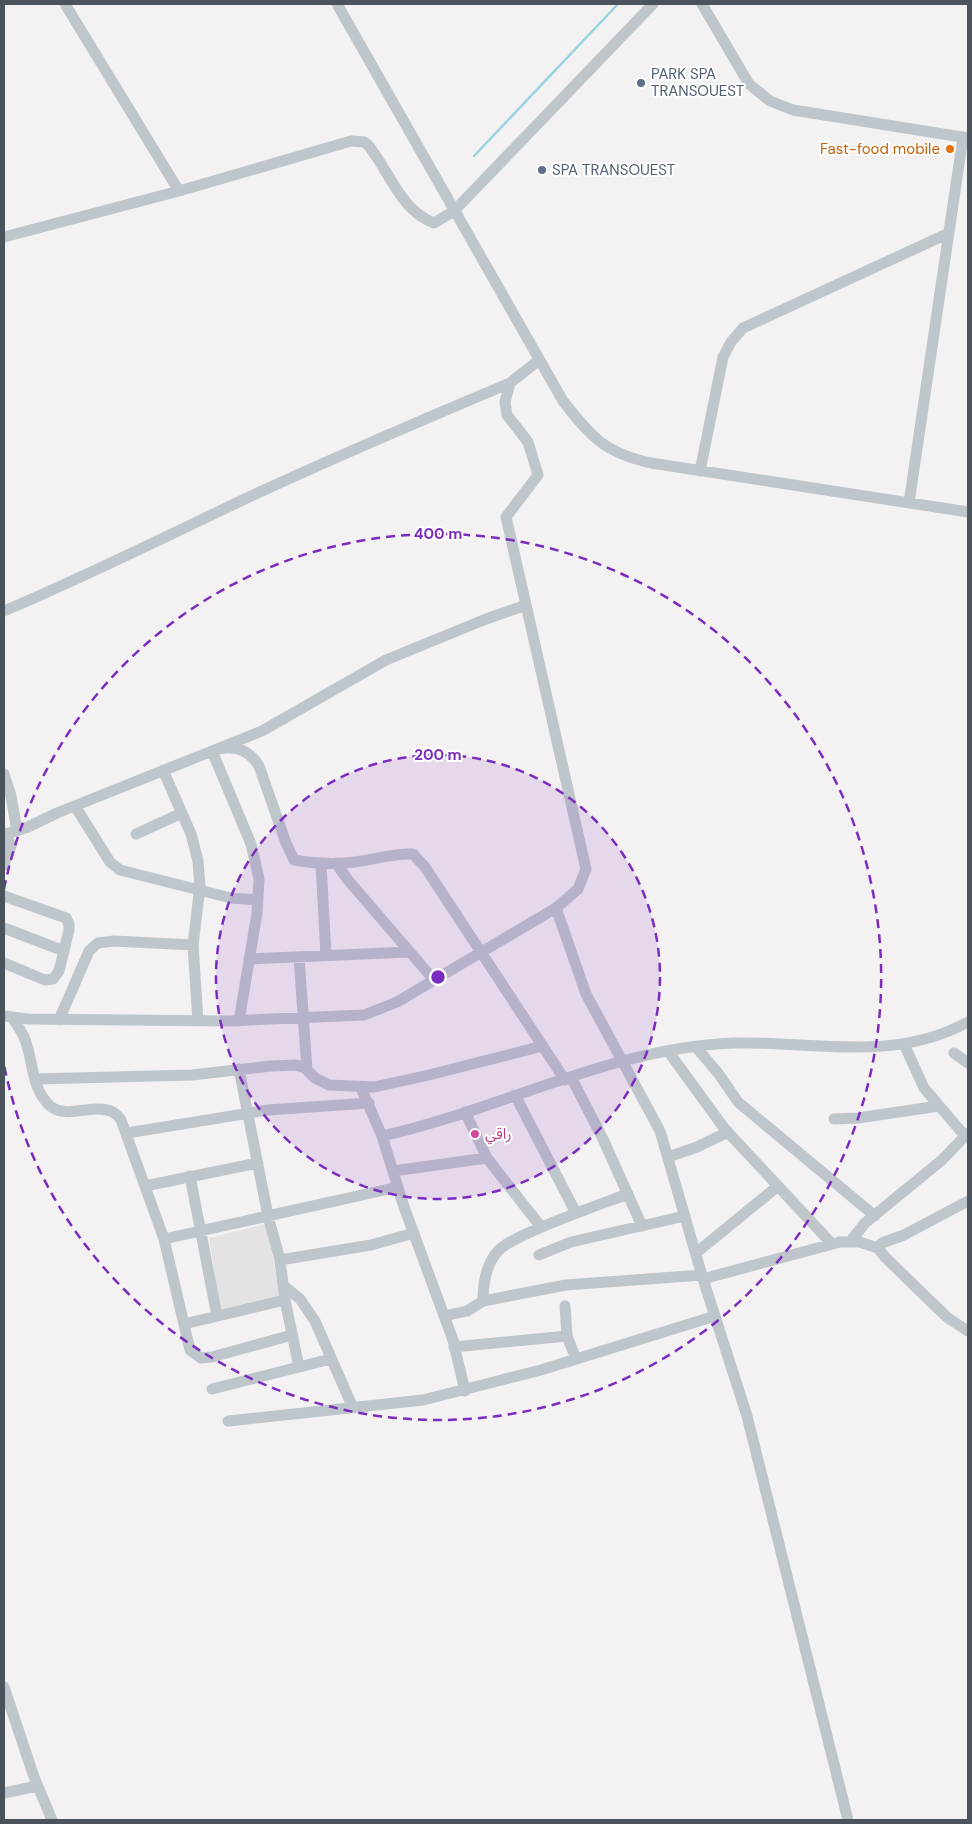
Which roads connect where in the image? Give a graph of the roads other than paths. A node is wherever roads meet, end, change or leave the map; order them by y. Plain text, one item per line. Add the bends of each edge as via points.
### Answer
1 (64, 4) edge
2 (337, 4) edge
3 (653, 4) edge
4 (702, 4) edge
5 (966, 138) edge
6 (179, 191) junction
7 (454, 211) junction
8 (949, 232) junction
9 (4, 237) edge
10 (539, 360) junction
11 (510, 383) junction
12 (700, 471) junction
13 (909, 503) junction
14 (968, 512) edge
15 (526, 605) junction
16 (4, 611) edge
17 (212, 751) junction
18 (163, 770) junction
19 (4, 774) edge
20 (75, 806) junction
21 (182, 813) junction
22 (9, 833) edge
23 (136, 834) dead end
24 (320, 863) junction
25 (336, 863) junction
26 (4, 866) edge
27 (199, 890) junction
28 (4, 896) edge
29 (258, 900) junction
30 (556, 908) junction
31 (4, 928) edge
32 (193, 946) junction
33 (64, 951) junction
34 (410, 952) junction
35 (481, 952) junction
36 (326, 956) junction
37 (299, 957) junction
38 (249, 959) junction
39 (4, 964) edge
40 (434, 980) junction
41 (8, 1017) edge
42 (303, 1018) junction
43 (59, 1020) junction
44 (198, 1021) junction
45 (239, 1021) junction
46 (968, 1022) edge
47 (904, 1044) junction
48 (543, 1046) junction
49 (696, 1047) junction
50 (668, 1051) junction
51 (954, 1053) dead end
52 (622, 1060) junction
53 (968, 1063) edge
54 (239, 1070) junction
55 (307, 1070) junction
56 (568, 1078) junction
57 (35, 1079) junction
58 (362, 1088) junction
59 (515, 1095) junction
60 (368, 1103) junction
61 (939, 1106) junction
62 (465, 1112) junction
63 (248, 1114) junction
64 (834, 1118) dead end
65 (728, 1132) junction
66 (127, 1134) junction
67 (967, 1135) edge
68 (382, 1136) junction
69 (668, 1157) junction
70 (487, 1158) junction
71 (258, 1163) junction
72 (393, 1171) junction
73 (190, 1176) junction
74 (145, 1186) junction
75 (778, 1186) junction
76 (398, 1187) junction
77 (628, 1194) junction
78 (968, 1201) edge
79 (576, 1213) junction
80 (268, 1216) junction
81 (685, 1216) junction
82 (875, 1216) junction
83 (642, 1226) junction
84 (541, 1227) junction
85 (202, 1231) junction
86 (414, 1233) junction
87 (164, 1239) junction
88 (850, 1242) junction
89 (832, 1244) junction
90 (878, 1248) junction
91 (696, 1253) junction
92 (539, 1255) dead end
93 (280, 1260) junction
94 (703, 1277) junction
95 (284, 1286) junction
96 (285, 1300) junction
97 (483, 1301) junction
98 (565, 1306) dead end
99 (217, 1316) junction
100 (444, 1316) junction
101 (715, 1316) junction
102 (184, 1324) junction
103 (968, 1331) edge
104 (292, 1335) junction
105 (567, 1336) junction
106 (454, 1347) junction
107 (331, 1359) junction
108 (576, 1359) junction
109 (299, 1367) junction
110 (212, 1389) dead end
111 (465, 1390) junction
112 (352, 1408) junction
113 (228, 1421) dead end
114 (4, 1687) edge
115 (38, 1786) junction
116 (4, 1793) edge
117 (52, 1820) edge
118 (848, 1820) edge

1 - 6 street
2 - 7 street
3 - 7 street
4 - 5 street via 749,84 770,101 793,110
5 - 8 street
6 - 7 street via 340,143 358,141 373,151 410,208 426,220 434,222
6 - 9 street
7 - 10 street
8 - 12 street via 743,328 723,357
8 - 13 street
10 - 11 street
10 - 12 street via 562,401 593,438 606,447 633,459
11 - 15 street via 505,402 506,415 528,442 538,475 506,516
11 - 16 street via 249,497 120,560
12 - 13 street
13 - 14 street
15 - 17 street via 486,618 386,660 262,731
15 - 30 street via 586,870 578,889
17 - 18 street
17 - 24 street via 232,747 243,749 254,758 294,860
17 - 29 street via 251,844 259,879
18 - 20 street
18 - 21 street
19 - 22 street via 11,796
20 - 22 street
20 - 27 street via 110,862 120,870
21 - 23 street
21 - 27 street via 198,861
22 - 26 street via 11,846
24 - 25 street
24 - 36 street
25 - 34 street
25 - 35 street via 413,854
27 - 29 street via 231,898
27 - 32 street
28 - 33 street via 66,918 69,930
29 - 38 street
30 - 35 street
30 - 52 street via 586,994
31 - 33 street
32 - 43 street via 114,941 98,943 89,951
32 - 44 street
33 - 39 street via 59,971 53,979 46,980
34 - 36 street
34 - 40 street
35 - 40 street
35 - 48 street
36 - 37 street
37 - 38 street
37 - 42 street
38 - 45 street
40 - 42 street via 397,1002 364,1015
41 - 43 street
41 - 57 street via 25,1038
42 - 45 street
42 - 55 street
43 - 44 street
44 - 45 street
46 - 47 street
47 - 49 street
47 - 61 street via 924,1088
48 - 56 street
48 - 58 street
49 - 50 street
49 - 82 street via 738,1102
50 - 52 street
50 - 65 street
51 - 53 street
52 - 56 street
52 - 69 street via 660,1131
54 - 55 street via 296,1065
54 - 57 street via 192,1075
54 - 63 street
55 - 58 street via 329,1085
56 - 59 street
56 - 77 street via 603,1139
57 - 66 street via 51,1107 61,1111 102,1109 112,1112 121,1120
58 - 60 street
59 - 62 street
59 - 79 street
60 - 63 street
60 - 68 street
61 - 64 street via 858,1118
61 - 67 street
62 - 68 street
62 - 70 street
63 - 66 street
63 - 71 street
65 - 69 street
65 - 75 street
66 - 74 street
67 - 82 street
68 - 72 street
69 - 81 street
70 - 72 street
70 - 84 street
71 - 73 street
71 - 80 street
72 - 76 street
73 - 74 street
73 - 85 street
74 - 87 street
75 - 89 street
75 - 91 street
76 - 80 street
76 - 86 street
77 - 79 street
77 - 83 street
78 - 90 street via 882,1243
79 - 84 street
80 - 85 street
80 - 93 street
81 - 83 street
81 - 91 street
82 - 88 street
83 - 92 street via 571,1242
84 - 97 street via 498,1250 483,1285
85 - 87 street
85 - 99 street
86 - 93 street via 370,1245
86 - 100 street
87 - 102 street
88 - 89 street
88 - 90 street
89 - 94 street
90 - 103 street via 948,1318
91 - 94 street
93 - 95 street
94 - 97 street via 566,1285
94 - 101 street
95 - 96 street
95 - 107 street via 300,1299 310,1314
96 - 99 street
96 - 104 street
97 - 100 street via 467,1311
98 - 105 street
99 - 102 street
100 - 106 street
101 - 108 street
101 - 118 street via 747,1416
102 - 104 street via 190,1350 201,1358 212,1358
104 - 109 street
105 - 106 street
105 - 108 street
106 - 111 street
107 - 109 street
107 - 112 street
108 - 111 street
109 - 110 street
111 - 112 street via 423,1400
112 - 113 street
114 - 115 street
115 - 116 street
115 - 117 street

